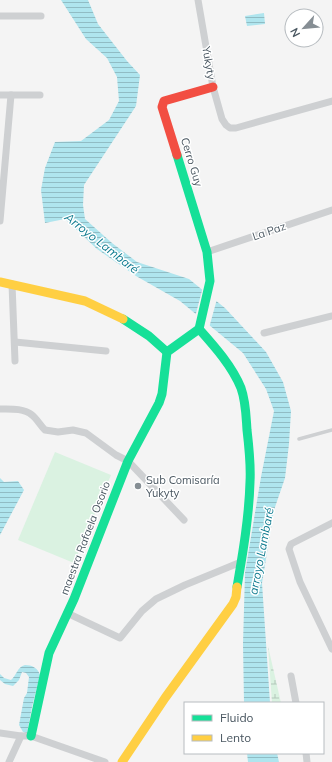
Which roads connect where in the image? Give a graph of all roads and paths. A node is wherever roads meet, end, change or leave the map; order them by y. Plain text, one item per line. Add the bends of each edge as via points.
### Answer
1 (198, 0) edge
2 (0, 16) edge
3 (41, 16) dead end
4 (213, 87) junction
5 (0, 95) edge
6 (11, 95) junction
7 (40, 95) dead end
8 (332, 101) edge
9 (332, 210) edge
10 (0, 221) edge
11 (207, 252) junction
12 (0, 282) edge
13 (12, 284) junction
14 (332, 316) edge
15 (200, 327) junction
16 (264, 333) dead end
17 (14, 342) junction
18 (106, 351) dead end
19 (167, 352) junction
20 (16, 362) dead end
21 (0, 409) edge
22 (332, 430) edge
23 (299, 439) dead end
24 (128, 461) junction
25 (184, 520) dead end
26 (332, 523) edge
27 (241, 562) junction
28 (67, 613) junction
29 (332, 650) edge
30 (291, 676) dead end
31 (296, 702) edge
32 (0, 733) edge
33 (21, 736) junction
34 (31, 736) junction
35 (9, 762) edge
36 (105, 762) edge
37 (122, 762) edge

1 - 4 street, Yukyty
2 - 3 street
4 - 8 street, Yukyty via 222,119 230,128
4 - 11 street, Cerro Guy via 164,101 162,107
5 - 6 street
6 - 7 street
6 - 10 street
9 - 11 street, La Paz
11 - 15 street, Cerro Guy via 210,281
12 - 13 street
13 - 17 street
13 - 19 street via 85,301 126,320
14 - 16 street
15 - 19 street
15 - 27 street via 232,371 243,396 246,413 250,488
17 - 18 street
17 - 20 street
19 - 24 street, maestra Rafaela Osorio via 159,403
21 - 24 street via 26,412 45,430 73,430 86,433
22 - 23 lane
24 - 25 street
24 - 28 street, maestra Rafaela Osorio
26 - 29 street via 291,544 289,549 300,582
27 - 28 street via 156,599 142,611 120,638
27 - 37 street via 236,597 232,604
28 - 34 street, maestra Rafaela Osorio via 48,657
30 - 31 street
32 - 33 street
33 - 34 street
33 - 35 street
34 - 36 street

